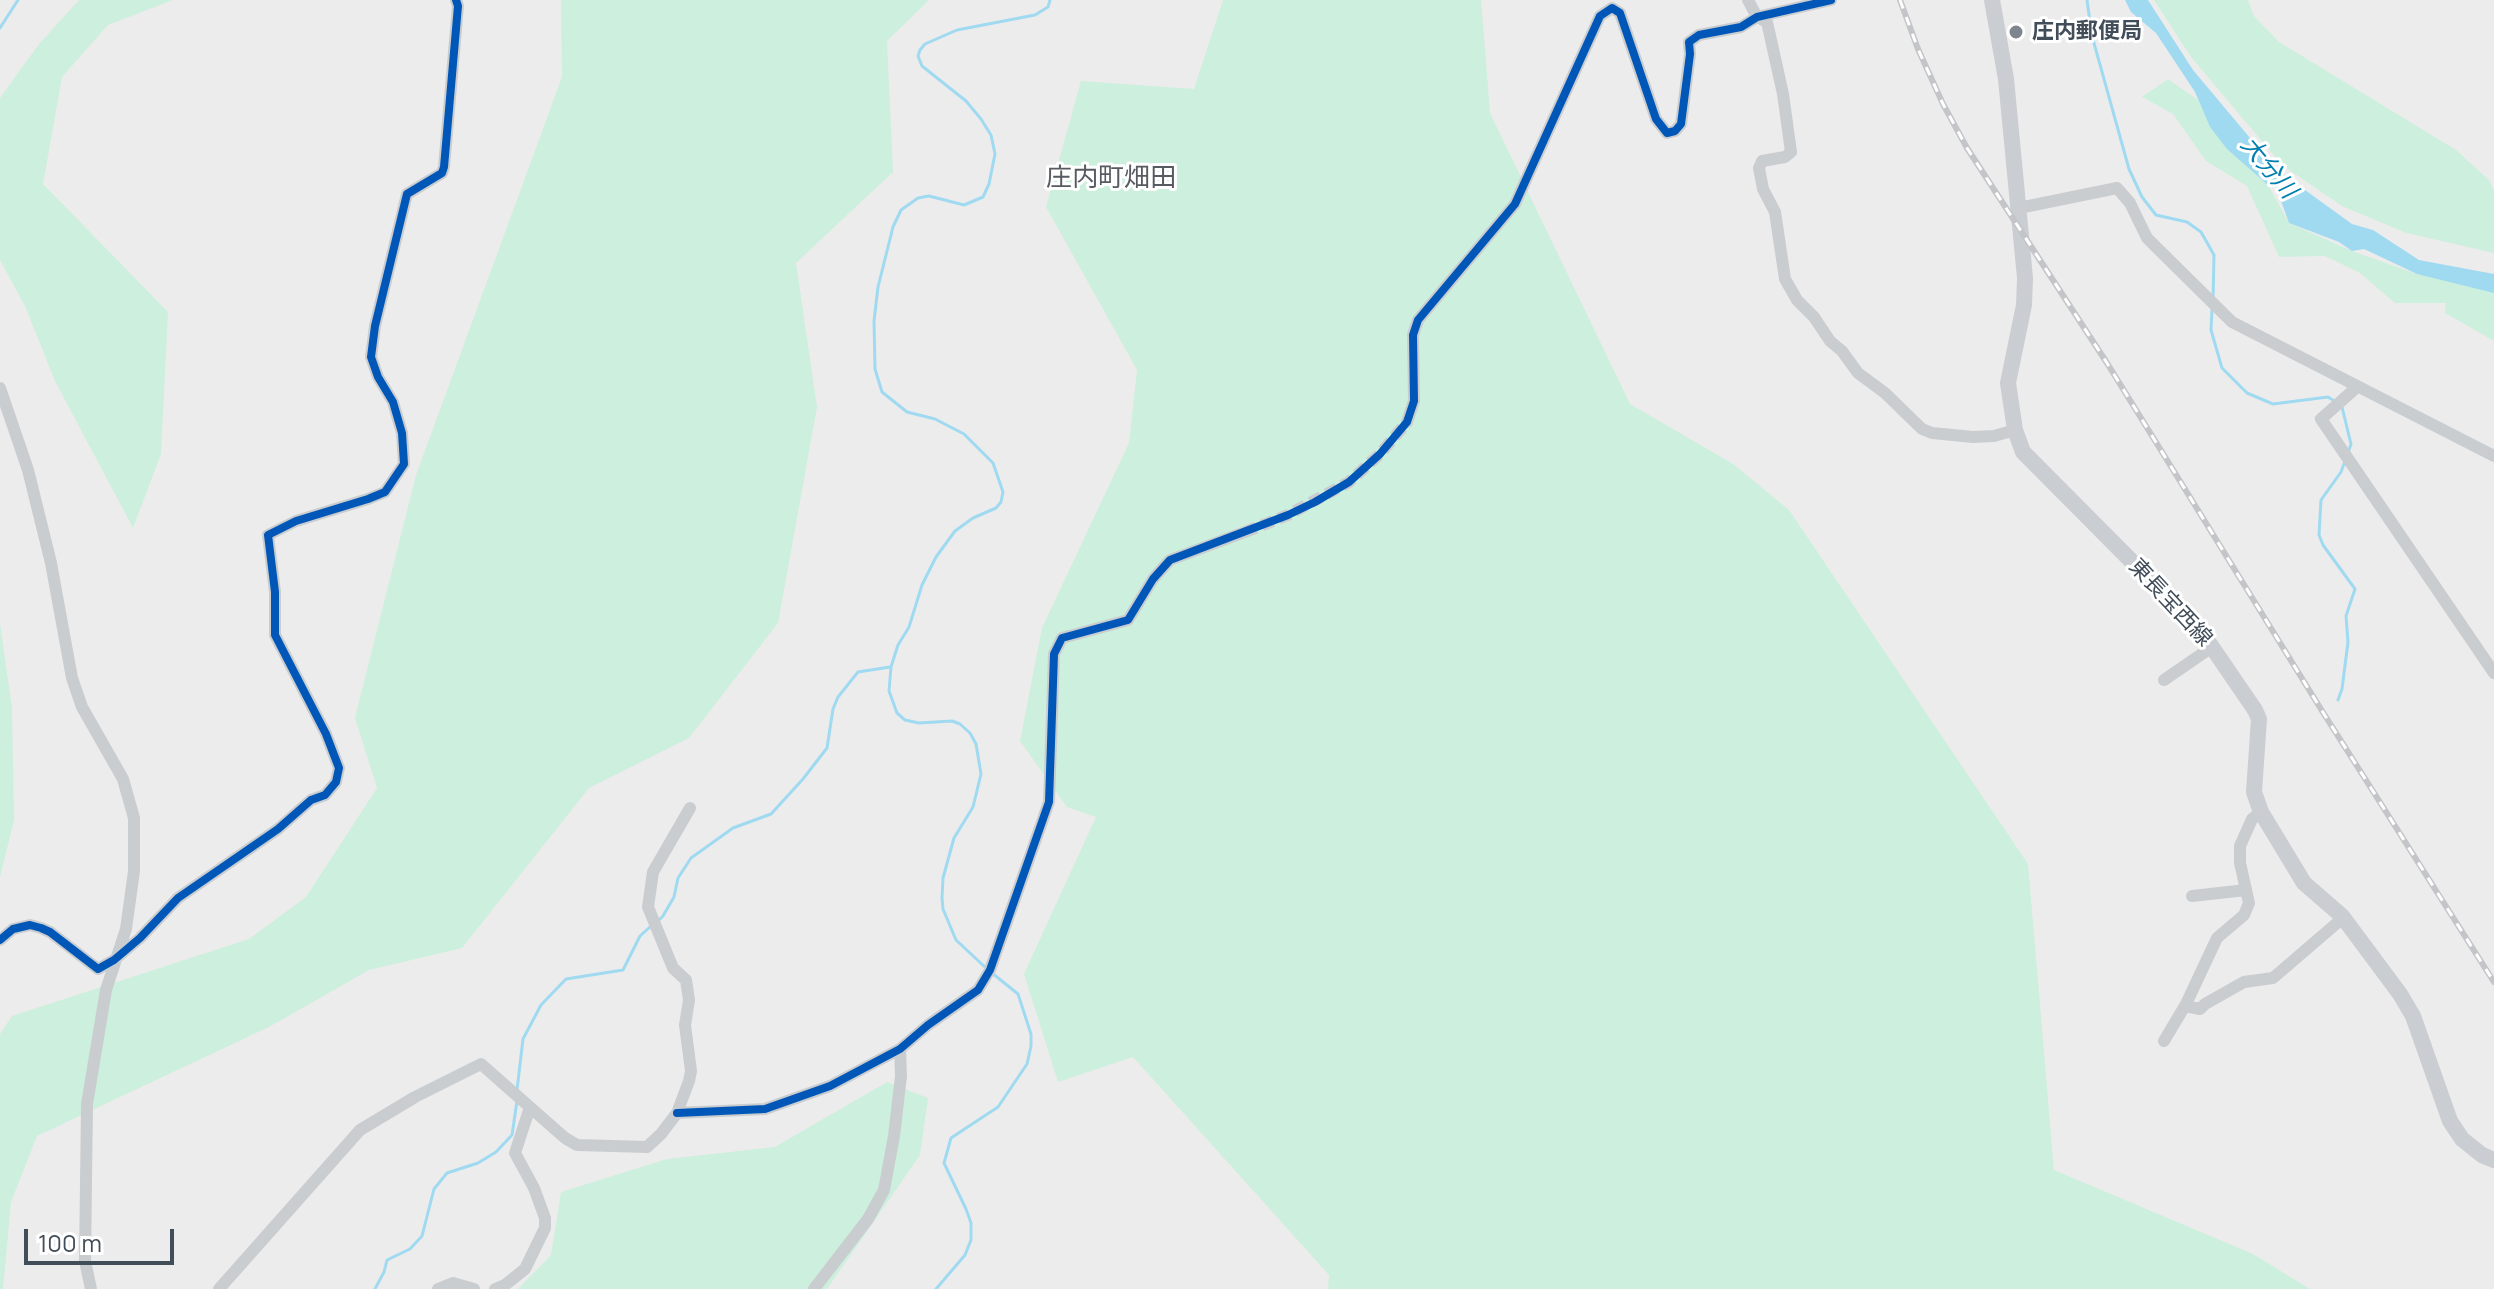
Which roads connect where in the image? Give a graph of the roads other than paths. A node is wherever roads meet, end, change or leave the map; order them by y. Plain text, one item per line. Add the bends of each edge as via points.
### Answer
1 (456, 0) edge
2 (1748, 0) edge
3 (1831, 0) edge
4 (1992, 0) edge
5 (1757, 17) junction
6 (2019, 208) junction
7 (2357, 387) junction
8 (0, 388) edge
9 (1407, 422) tunnel mouth
10 (2015, 430) junction
11 (2494, 456) edge
12 (1245, 532) tunnel mouth
13 (2212, 647) junction
14 (2494, 673) edge
15 (2164, 680) dead end
16 (690, 808) dead end
17 (2261, 812) junction
18 (2246, 890) junction
19 (2192, 896) dead end
20 (2344, 917) junction
21 (0, 940) edge
22 (114, 960) junction
23 (2185, 1006) junction
24 (2164, 1041) dead end
25 (900, 1049) junction
26 (530, 1107) junction
27 (677, 1113) junction
28 (2494, 1160) edge
29 (91, 1289) edge
30 (219, 1289) edge
31 (438, 1289) edge
32 (474, 1289) edge
33 (495, 1289) edge
34 (814, 1289) edge

1 - 22 street via 444,167 407,194 371,357 393,402 404,464 385,492 268,535 275,635 326,734 339,768 336,782 178,898
2 - 5 street
3 - 5 street
4 - 6 main road, 東長宝西線
5 - 9 street via 1689,42 1681,124 1667,133 1656,119 1620,13 1612,8 1600,16 1515,204 1418,320 1413,335 1414,401
5 - 10 street via 1767,22 1791,152 1762,161 1760,179 1775,212 1785,279 1797,300 1858,373 1922,429 1973,437
6 - 7 street via 2117,188 2147,238 2232,322
6 - 10 main road, 東長宝西線 via 2024,305 2008,383
7 - 11 street
7 - 14 street via 2321,419
8 - 22 street via 28,470 72,678 82,707 123,779 134,818 126,929
10 - 13 main road, 東長宝西線 via 2023,452 2038,470
12 - 25 street via 1170,560 1128,620 1062,638 1054,654 1049,802 990,970 978,990
13 - 15 street
13 - 17 main road, 東長宝西線 via 2259,719 2254,792
16 - 27 street via 653,872 648,907 673,968 686,980 689,1000 685,1025 691,1071
17 - 18 street via 2245,829 2240,846
17 - 20 main road, 東長宝西線 via 2304,883
18 - 19 street
18 - 23 street via 2249,903 2244,915 2217,938
20 - 23 street via 2273,978 2244,982 2200,1009
20 - 28 main road, 東長宝西線 via 2413,1016 2450,1121 2462,1139
21 - 22 street via 13,929 30,925 50,932 98,969
22 - 29 street via 87,1104 85,1261
23 - 24 street
25 - 27 street via 789,1103
25 - 34 street via 901,1076 884,1190
26 - 27 street via 565,1138 591,1146 647,1147
26 - 30 street via 481,1064 415,1097 360,1130
26 - 33 street via 515,1153 534,1188 545,1228 525,1269
31 - 32 street via 453,1283

